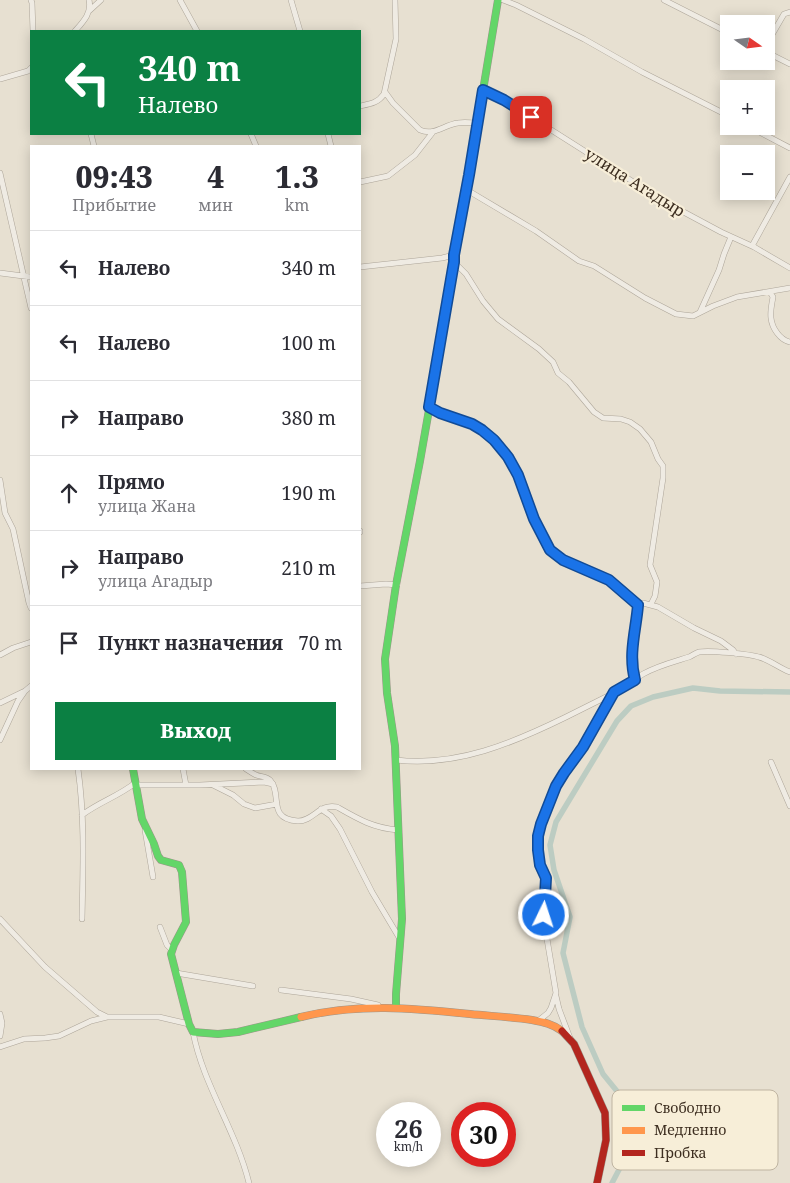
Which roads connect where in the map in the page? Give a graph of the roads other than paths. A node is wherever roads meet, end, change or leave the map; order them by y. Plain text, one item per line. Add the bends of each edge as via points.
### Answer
1 (31, 0) edge
2 (89, 0) edge
3 (102, 0) edge
4 (180, 0) edge
5 (291, 0) edge
6 (395, 0) edge
7 (498, 0) edge
8 (503, 0) edge
9 (664, 0) edge
10 (89, 11) junction
11 (790, 12) edge
12 (720, 28) edge
13 (33, 30) edge
14 (76, 30) edge
15 (196, 30) edge
16 (300, 30) edge
17 (775, 30) edge
18 (775, 56) edge
19 (790, 64) edge
20 (30, 69) edge
21 (0, 79) edge
22 (483, 90) junction
23 (385, 92) junction
24 (361, 106) edge
25 (720, 111) edge
26 (478, 122) junction
27 (433, 132) junction
28 (765, 135) edge
29 (790, 148) edge
30 (0, 177) edge
31 (790, 177) edge
32 (361, 182) edge
33 (467, 190) junction
34 (731, 237) junction
35 (752, 246) junction
36 (454, 259) junction
37 (361, 267) edge
38 (790, 268) edge
39 (0, 272) edge
40 (24, 276) junction
41 (30, 277) edge
42 (790, 288) edge
43 (770, 292) junction
44 (30, 303) edge
45 (700, 312) junction
46 (790, 342) edge
47 (429, 407) junction
48 (0, 480) edge
49 (397, 585) junction
50 (361, 586) edge
51 (651, 604) junction
52 (638, 605) junction
53 (30, 606) edge
54 (30, 642) edge
55 (736, 654) junction
56 (0, 655) edge
57 (790, 672) edge
58 (635, 680) junction
59 (30, 687) edge
60 (25, 691) junction
61 (614, 692) junction
62 (0, 703) edge
63 (0, 740) edge
64 (396, 760) junction
65 (771, 762) dead end
66 (78, 770) edge
67 (133, 770) edge
68 (183, 770) edge
69 (248, 770) edge
70 (135, 784) junction
71 (213, 784) junction
72 (273, 784) junction
73 (186, 785) junction
74 (277, 804) junction
75 (790, 806) edge
76 (322, 809) junction
77 (82, 815) junction
78 (145, 825) junction
79 (398, 830) junction
80 (153, 877) dead end
81 (0, 919) edge
82 (82, 919) dead end
83 (160, 927) dead end
84 (400, 939) junction
85 (172, 950) junction
86 (176, 973) junction
87 (253, 986) dead end
88 (281, 990) dead end
89 (556, 993) junction
90 (384, 1007) junction
91 (396, 1007) junction
92 (0, 1014) edge
93 (108, 1017) junction
94 (538, 1021) junction
95 (191, 1028) junction
96 (0, 1036) edge
97 (571, 1040) junction
98 (0, 1047) edge
99 (249, 1183) edge
100 (597, 1183) edge

1 - 13 street
2 - 10 street
3 - 10 street
4 - 15 street
5 - 16 street
6 - 23 street via 396,39
7 - 22 street
8 - 25 street
9 - 12 street
10 - 14 street
11 - 17 street via 784,14
18 - 19 street
20 - 21 street
22 - 26 street
22 - 34 street, улица Агадыр via 665,202
23 - 24 street via 380,100
23 - 27 street via 420,130
26 - 27 street via 458,123
26 - 33 street
27 - 32 street via 415,155 388,176
28 - 29 street
30 - 40 street
31 - 35 street
33 - 36 street
33 - 45 street via 645,298 676,314 693,316
34 - 35 street, улица Агадыр
34 - 45 street
35 - 38 street, улица Агадыр
36 - 37 street
36 - 47 street
36 - 51 street via 498,319 553,362 558,373 594,412 603,418 630,422 651,442 664,466 650,565 657,582
39 - 40 street
40 - 41 street
40 - 44 street
42 - 43 street
43 - 45 street via 737,297
43 - 46 street via 773,297 772,324 777,334
47 - 49 street
47 - 52 street via 472,424 494,440 518,475 534,519 550,550 563,560 609,580
48 - 53 street via 5,512 13,529
49 - 50 street
49 - 64 street via 384,669
51 - 52 street via 643,602
51 - 55 street via 721,641
52 - 58 street via 632,651
54 - 56 street
55 - 57 street via 759,657
55 - 58 street via 698,652
58 - 61 street
59 - 60 street
60 - 62 street
60 - 63 street
61 - 64 street via 542,729 482,752 451,759
61 - 89 street via 556,786 538,836 540,865 546,878 544,915
64 - 79 street
65 - 75 street
66 - 77 street
67 - 70 street
68 - 73 street
69 - 72 street via 268,778
70 - 73 street
70 - 77 street
70 - 78 street
71 - 72 street
71 - 73 street
71 - 74 street via 256,808
72 - 74 street
74 - 76 street via 279,813 295,821 305,821
76 - 79 street via 337,807 364,822
76 - 84 street via 340,829
77 - 82 street
78 - 80 street
78 - 85 street via 158,856 179,865 182,872 186,922
79 - 84 street
81 - 93 street via 45,967 97,1012
83 - 85 street
84 - 91 street
85 - 86 street
86 - 87 street
86 - 95 street
88 - 90 street via 351,999
89 - 94 street via 548,1014
89 - 97 street
90 - 91 street
90 - 95 street via 334,1010 235,1033 209,1034
91 - 94 street
92 - 96 street
93 - 95 street via 159,1017
93 - 98 street via 91,1020 59,1036 24,1039
94 - 97 street via 556,1027
95 - 99 street via 201,1062 240,1153
97 - 100 street via 605,1113 606,1140

